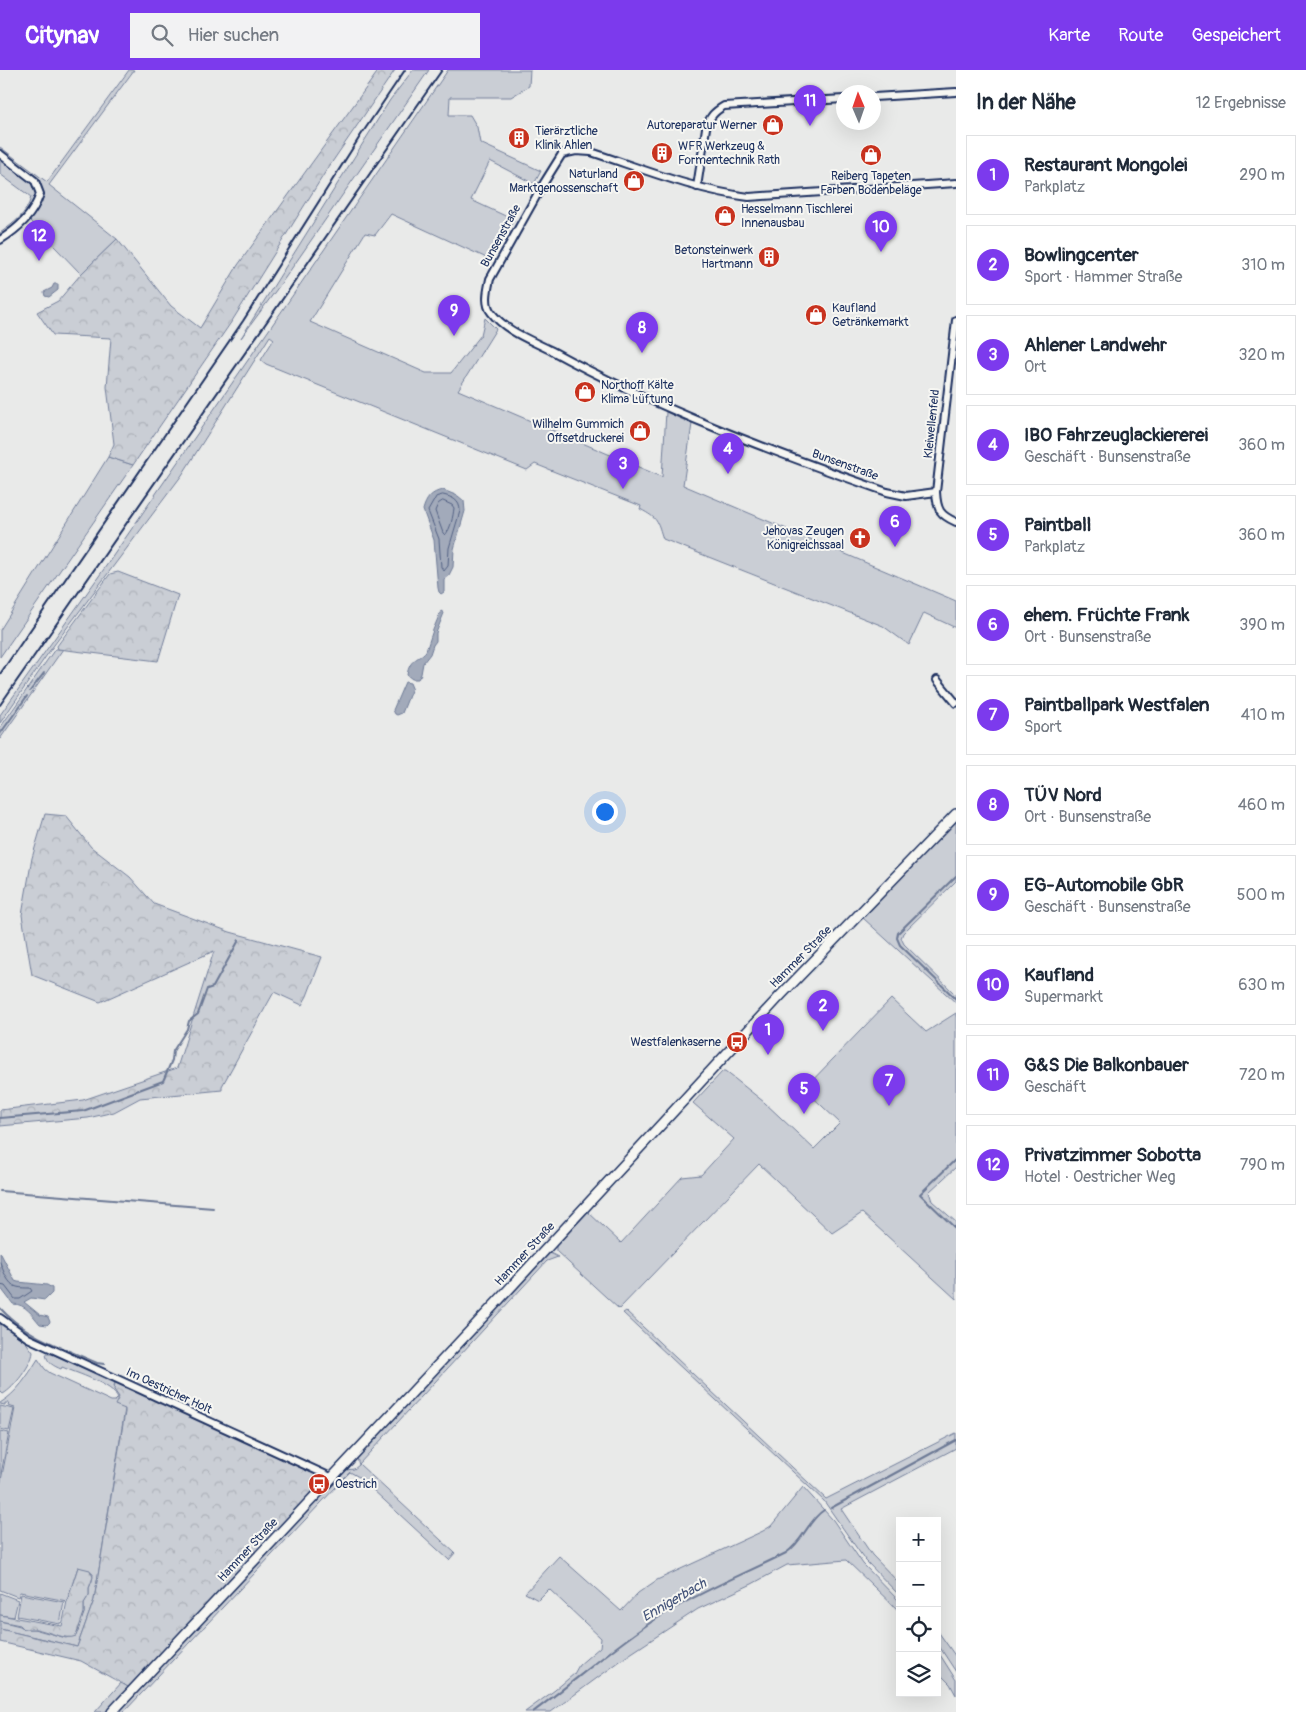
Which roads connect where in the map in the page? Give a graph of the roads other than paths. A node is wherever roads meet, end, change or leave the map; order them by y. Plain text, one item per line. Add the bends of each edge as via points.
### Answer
1 (956, 92) edge
2 (881, 97) edge
3 (836, 99) edge
4 (0, 154) edge
5 (956, 183) edge
6 (697, 187) junction
7 (0, 240) edge
8 (956, 320) edge
9 (936, 492) junction
10 (956, 522) edge
11 (937, 680) dead end
12 (956, 702) edge
13 (956, 814) edge
14 (0, 1318) edge
15 (333, 1478) junction
16 (112, 1712) edge

1 - 2 street
3 - 6 street via 724,106 709,119 706,128
4 - 7 street via 34,181 40,194 28,218
5 - 6 street, Bunsenstraße via 749,197
6 - 9 street, Bunsenstraße via 591,152 562,154 490,279 489,310 504,325 581,367 732,435 887,492 906,496
8 - 9 street, Kleiwellenfeld
9 - 10 street, Kleiwellenfeld via 940,513
11 - 12 street
13 - 15 main road, Hammer Straße via 781,995
14 - 15 street, Im Oestricher Holt via 28,1338
15 - 16 main road, Hammer Straße

